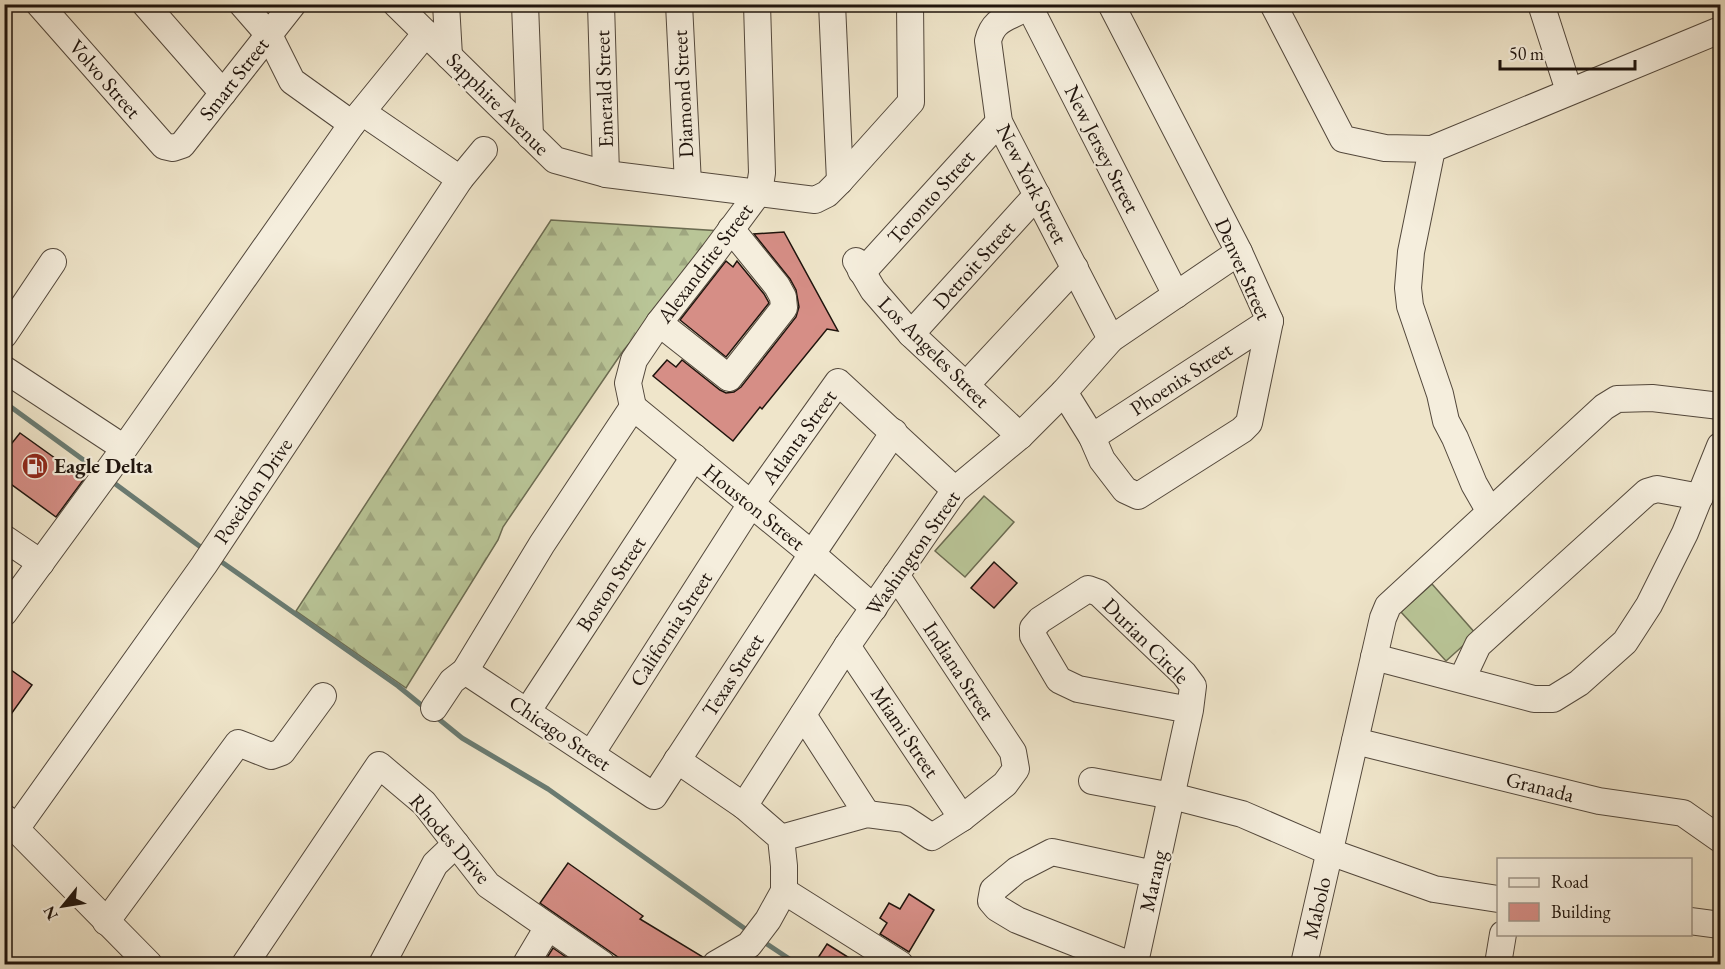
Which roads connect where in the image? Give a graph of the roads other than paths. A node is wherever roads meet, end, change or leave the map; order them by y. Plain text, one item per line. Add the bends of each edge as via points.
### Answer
1 (39, 4) edge
2 (145, 4) edge
3 (242, 4) edge
4 (293, 4) edge
5 (396, 4) edge
6 (447, 4) edge
7 (525, 4) edge
8 (601, 4) edge
9 (679, 4) edge
10 (757, 4) edge
11 (832, 4) edge
12 (910, 4) edge
13 (1111, 4) edge
14 (1273, 4) edge
15 (1541, 4) edge
16 (1029, 5) edge
17 (1720, 30) edge
18 (426, 33) junction
19 (269, 35) junction
20 (449, 56) junction
21 (1569, 91) junction
22 (223, 93) junction
23 (357, 118) junction
24 (999, 122) junction
25 (530, 136) junction
26 (173, 148) joint
27 (1432, 149) junction
28 (484, 150) dead end
29 (606, 174) junction
30 (460, 180) junction
31 (840, 181) junction
32 (688, 184) junction
33 (759, 192) junction
34 (1037, 195) junction
35 (731, 229) junction
36 (1239, 252) junction
37 (53, 262) dead end
38 (859, 266) joint
39 (1075, 268) junction
40 (1176, 295) junction
41 (1270, 321) junction
42 (659, 323) junction
43 (4, 334) edge
44 (911, 334) junction
45 (1111, 339) junction
46 (4, 369) edge
47 (966, 385) junction
48 (1064, 392) junction
49 (1720, 406) edge
50 (633, 407) junction
51 (894, 432) junction
52 (1020, 436) junction
53 (1092, 437) junction
54 (1720, 446) edge
55 (120, 454) junction
56 (694, 457) junction
57 (956, 490) junction
58 (1700, 497) junction
59 (751, 504) junction
60 (1490, 512) junction
61 (4, 538) edge
62 (812, 554) junction
63 (41, 563) junction
64 (896, 575) junction
65 (874, 608) junction
66 (4, 614) edge
67 (847, 645) junction
68 (1374, 657) junction
69 (465, 671) junction
70 (1462, 679) junction
71 (323, 696) dead end
72 (434, 708) dead end
73 (1190, 710) junction
74 (527, 712) junction
75 (803, 715) junction
76 (1355, 741) junction
77 (591, 754) junction
78 (677, 760) junction
79 (1092, 781) dead end
80 (1172, 795) junction
81 (654, 796) joint
82 (744, 806) junction
83 (867, 814) junction
84 (962, 818) junction
85 (10, 823) edge
86 (781, 838) junction
87 (1720, 839) edge
88 (456, 844) junction
89 (1330, 852) junction
90 (1154, 874) junction
91 (784, 891) junction
92 (1497, 898) edge
93 (1692, 921) edge
94 (106, 922) junction
95 (1720, 925) edge
96 (548, 927) junction
97 (1503, 936) edge
98 (149, 964) edge
99 (245, 964) edge
100 (382, 964) edge
101 (526, 964) edge
102 (603, 964) edge
103 (716, 964) edge
104 (900, 964) edge
105 (1304, 964) edge
106 (1498, 964) edge

1 - 26 street, Volvo Street via 164,146
2 - 22 street
3 - 19 street
4 - 19 street, Smart Street
5 - 18 street, Sapphire Avenue
6 - 20 street
7 - 25 street
8 - 29 street, Emerald Street
9 - 32 street, Diamond Street
10 - 33 street, Alexandrite Street via 762,173
11 - 31 street
12 - 31 street, Sapphire Avenue via 911,102
13 - 36 street, Denver Street
14 - 27 street via 1343,139 1385,148
15 - 21 street
16 - 24 street, New York Street via 994,24 990,33
16 - 40 street, New Jersey Street
17 - 21 street
18 - 20 street, Sapphire Avenue
18 - 23 street
19 - 22 street, Smart Street
19 - 23 street via 292,81
20 - 25 street, Sapphire Avenue
21 - 27 street
22 - 26 street, Smart Street via 183,145
23 - 30 street
23 - 55 street
24 - 34 street, New York Street
24 - 38 street, Toronto Street via 868,266
25 - 29 street, Sapphire Avenue via 555,160
27 - 60 street via 1411,252 1410,306 1446,421
28 - 30 street, Poseidon Drive
29 - 32 street, Sapphire Avenue
30 - 85 street, Poseidon Drive via 204,566
31 - 33 street, Sapphire Avenue via 814,200
32 - 33 street, Sapphire Avenue
33 - 35 street, Alexandrite Street
34 - 39 street, New York Street
34 - 44 street, Detroit Street
35 - 42 street, Alexandrite Street
35 - 42 street via 777,286 784,308 729,378
36 - 40 street, Washington Street
36 - 41 street, Denver Street
37 - 43 street
38 - 44 street, Los Angeles Street via 873,290
39 - 45 street, New York Street
39 - 47 street
40 - 45 street, Washington Street
41 - 53 street, Phoenix Street
41 - 53 street, Denver Street via 1249,423 1242,430 1138,496 1125,490 1102,460
42 - 50 street, Alexandrite Street via 634,360 628,383
44 - 47 street, Los Angeles Street
45 - 48 street, Washington Street
46 - 55 street
47 - 52 street, Los Angeles Street
48 - 52 street, Washington Street
48 - 53 street
49 - 60 street, Mabolo via 1652,398 1617,399
50 - 56 street, Houston Street
50 - 69 street via 542,544
51 - 57 street, Atlanta Street
51 - 59 street, Atlanta Street via 838,382
51 - 62 street, Texas Street
52 - 57 street, Washington Street
54 - 58 street
55 - 63 street
56 - 59 street, Houston Street
56 - 74 street, Boston Street
57 - 64 street, Washington Street
58 - 70 street via 1657,489 1647,492 1478,645
58 - 70 street via 1648,605 1625,642 1579,683 1553,699 1534,699
59 - 62 street, Houston Street
59 - 77 street, California Street
60 - 68 street, Mabolo via 1388,606
61 - 63 street
62 - 65 street, Houston Street
62 - 78 street, Texas Street
63 - 66 street
64 - 65 street, Washington Street
64 - 84 street, Indiana Street via 1013,752 1016,769 1005,784
65 - 67 street, Washington Street
67 - 75 street, Washington Street
67 - 84 street, Miami Street
68 - 70 street
68 - 76 street, Mabolo
69 - 72 street via 452,681
69 - 74 street, Chicago Street
71 - 94 street via 282,752 271,756 238,743
73 - 73 street, Durian Circle via 1192,686 1184,674 1099,593 1088,589 1033,628 1033,636 1059,680 1078,689
73 - 80 street, Durian Circle
74 - 77 street, Chicago Street
75 - 82 street, Washington Street
75 - 83 street
76 - 87 street, Granada via 1599,801 1683,813
76 - 89 street, Mabolo
77 - 81 street, Chicago Street
78 - 81 street, Texas Street
78 - 82 street
79 - 80 street
80 - 89 street via 1242,814
80 - 90 street, Marang
82 - 86 street
83 - 84 street via 905,819 932,837
83 - 86 street
85 - 94 street
86 - 91 street
88 - 96 street, Rhodes Drive via 488,885
88 - 99 street, Rhodes Drive via 423,803 379,765
88 - 100 street via 435,864
89 - 92 street via 1434,890
89 - 105 street, Mabolo
90 - 90 street, Marang via 1052,852 1017,870 993,890 991,901 1017,920 1130,963 1136,958
91 - 103 street via 748,945
91 - 104 street
93 - 95 street
94 - 98 street
96 - 101 street
96 - 102 street, Rhodes Drive
97 - 106 street

